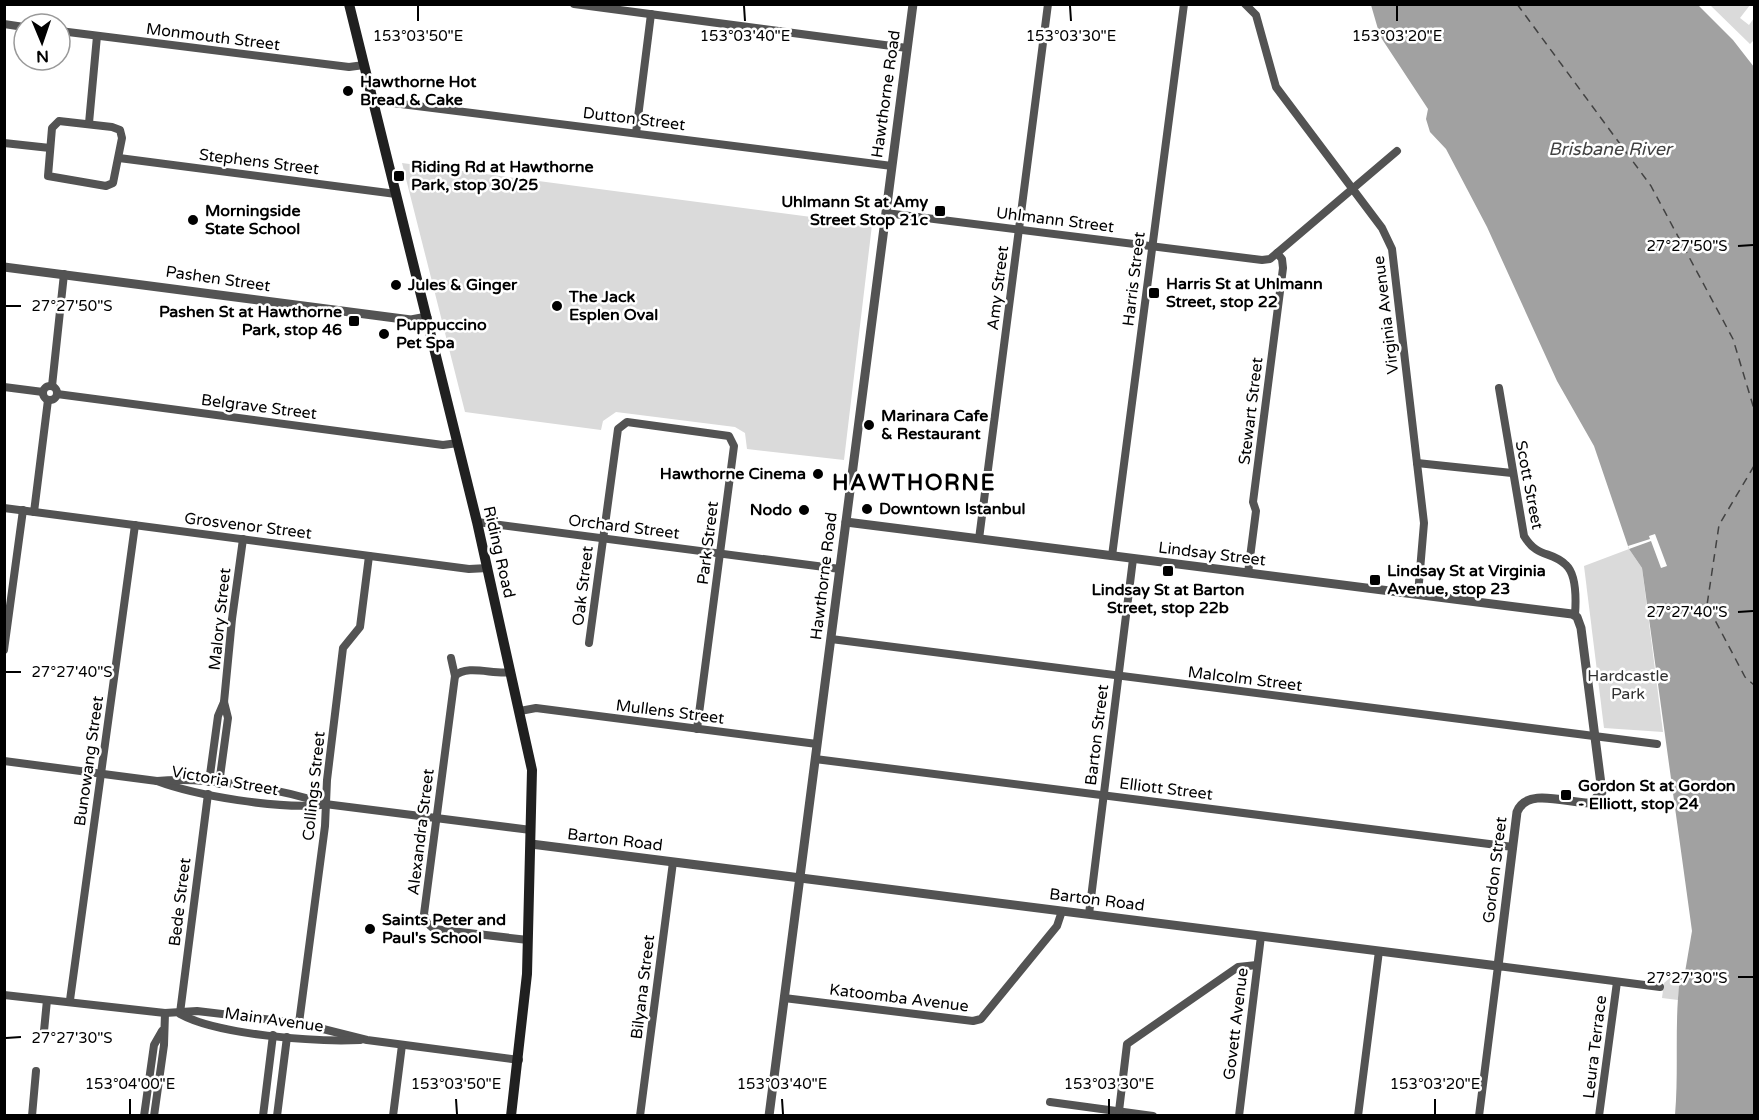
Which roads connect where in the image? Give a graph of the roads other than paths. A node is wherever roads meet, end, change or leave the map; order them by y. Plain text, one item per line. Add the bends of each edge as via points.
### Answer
1 (350, 4) edge
2 (574, 4) edge
3 (913, 4) edge
4 (1048, 4) edge
5 (1184, 4) edge
6 (1250, 6) edge
7 (651, 14) junction
8 (72, 33) edge
9 (97, 36) junction
10 (907, 48) junction
11 (364, 65) junction
12 (374, 104) junction
13 (89, 123) junction
14 (636, 133) junction
15 (4, 143) edge
16 (50, 148) junction
17 (1397, 151) dead end
18 (119, 158) junction
19 (892, 166) junction
20 (1353, 189) junction
21 (396, 194) junction
22 (886, 213) junction
23 (1019, 230) junction
24 (1151, 246) junction
25 (1276, 253) junction
26 (4, 267) edge
27 (64, 274) junction
28 (427, 317) junction
29 (52, 386) junction
30 (4, 387) edge
31 (1499, 388) dead end
32 (43, 392) junction
33 (57, 394) junction
34 (48, 400) junction
35 (621, 426) joint
36 (458, 443) junction
37 (1417, 463) junction
38 (1512, 473) junction
39 (4, 508) edge
40 (23, 510) junction
41 (34, 512) junction
42 (477, 522) junction
43 (846, 522) junction
44 (135, 525) junction
45 (602, 538) junction
46 (243, 539) junction
47 (979, 539) junction
48 (721, 553) junction
49 (369, 556) junction
50 (1112, 556) junction
51 (1133, 559) junction
52 (1566, 565) joint
53 (488, 567) junction
54 (840, 569) junction
55 (1248, 573) junction
56 (1418, 594) junction
57 (1575, 615) junction
58 (831, 639) junction
59 (589, 643) dead end
60 (4, 650) edge
61 (452, 658) dead end
62 (511, 672) junction
63 (455, 676) junction
64 (1118, 677) junction
65 (224, 702) junction
66 (520, 711) junction
67 (698, 729) junction
68 (1597, 738) junction
69 (817, 744) junction
70 (1657, 744) dead end
71 (815, 759) junction
72 (4, 761) edge
73 (100, 774) junction
74 (157, 782) junction
75 (209, 782) junction
76 (219, 784) junction
77 (208, 794) junction
78 (1103, 795) junction
79 (325, 804) junction
80 (436, 818) junction
81 (531, 830) junction
82 (531, 844) junction
83 (1513, 847) junction
84 (673, 862) junction
85 (800, 878) junction
86 (1062, 911) junction
87 (1089, 914) junction
88 (1261, 936) junction
89 (528, 940) junction
90 (1379, 951) junction
91 (1257, 965) junction
92 (1498, 966) junction
93 (1617, 982) junction
94 (1660, 987) dead end
95 (4, 995) edge
96 (784, 998) junction
97 (47, 1000) junction
98 (70, 1000) junction
99 (165, 1013) junction
100 (180, 1014) junction
101 (298, 1023) junction
102 (44, 1031) dead end
103 (162, 1031) junction
104 (273, 1035) junction
105 (287, 1037) junction
106 (367, 1040) junction
107 (402, 1045) junction
108 (519, 1060) junction
109 (36, 1071) dead end
110 (1050, 1102) dead end
111 (1119, 1111) junction
112 (1105, 1112) edge
113 (32, 1116) edge
114 (144, 1116) edge
115 (154, 1116) edge
116 (263, 1116) edge
117 (277, 1116) edge
118 (393, 1116) edge
119 (511, 1116) edge
120 (640, 1116) edge
121 (769, 1116) edge
122 (1153, 1116) edge
123 (1239, 1116) edge
124 (1358, 1116) edge
125 (1479, 1116) edge
126 (1599, 1116) edge

1 - 11 main road, Riding Road
2 - 7 street
3 - 10 street, Hawthorne Road
4 - 23 street, Amy Street
5 - 24 street, Harris Street
6 - 20 street, Virginia Avenue via 1276,87
7 - 10 street
7 - 14 street
8 - 9 street, Monmouth Street
9 - 11 street, Monmouth Street via 349,67
9 - 13 street
10 - 19 street, Hawthorne Road
11 - 12 main road, Riding Road
12 - 14 street, Dutton Street via 385,102
12 - 21 main road, Riding Road
13 - 16 street via 55,122
13 - 18 street via 120,130
14 - 19 street, Dutton Street
15 - 16 street
16 - 18 street via 47,173 55,179 110,185
17 - 20 street, Uhlmann Street
18 - 21 street, Stephens Street
19 - 22 street, Hawthorne Road
20 - 25 street, Uhlmann Street
20 - 37 street, Virginia Avenue via 1382,228 1392,249
21 - 28 main road, Riding Road
22 - 23 street, Uhlmann Street
22 - 43 street, Hawthorne Road
23 - 24 street, Uhlmann Street
23 - 47 street, Amy Street
24 - 25 street, Uhlmann Street via 1262,261 1270,260
24 - 50 street, Harris Street
25 - 55 street, Stewart Street via 1282,259 1282,268
26 - 27 street, Pashen Street
27 - 28 street, Pashen Street via 411,320
27 - 29 street
28 - 36 main road, Riding Road
29 - 32 street
29 - 33 street
30 - 32 street
31 - 38 street, Scott Street
32 - 34 street
33 - 34 street
33 - 36 street, Belgrave Street via 443,445
34 - 41 street
35 - 45 street, Oak Street via 616,434
35 - 48 street, Park Street via 627,422 733,439
36 - 42 main road, Riding Road
37 - 38 street
37 - 56 street, Virginia Avenue via 1425,534
38 - 52 street, Scott Street via 1524,536 1535,551
39 - 40 street, Grosvenor Street
40 - 41 street, Grosvenor Street
40 - 60 street
41 - 44 street, Grosvenor Street
42 - 45 street, Orchard Street
42 - 53 main road, Riding Road
43 - 47 street, Lindsay Street
43 - 54 street, Hawthorne Road
44 - 46 street, Grosvenor Street
44 - 73 street, Bunowang Street
45 - 48 street, Orchard Street
45 - 59 street, Oak Street
46 - 49 street, Grosvenor Street
46 - 65 street, Malory Street
47 - 50 street, Lindsay Street
48 - 54 street, Orchard Street
48 - 67 street, Park Street
49 - 53 street, Grosvenor Street via 469,569
49 - 79 street, Collings Street via 360,627 344,648
50 - 51 street, Lindsay Street
51 - 55 street, Lindsay Street
51 - 64 street, Barton Street
52 - 57 street, Gordon Street via 1576,600
53 - 62 main road, Riding Road
54 - 58 street, Hawthorne Road
55 - 56 street, Lindsay Street
56 - 57 street, Lindsay Street
57 - 68 street, Gordon Street via 1581,628
58 - 64 street, Malcolm Street
58 - 69 street, Hawthorne Road
61 - 63 street, Alexandra Street
62 - 63 street via 466,670
62 - 66 main road, Riding Road
63 - 80 street, Alexandra Street
64 - 68 street, Malcolm Street
64 - 78 street, Barton Street
65 - 75 street, Malory Street via 218,716
65 - 76 street, Malory Street via 228,717
66 - 67 street, Mullens Street via 536,708
66 - 81 main road, Riding Road via 532,770
67 - 69 street, Mullens Street
68 - 70 street, Malcolm Street
68 - 83 street, Gordon Street via 1603,788 1599,798 1587,804 1525,801 1517,812
69 - 71 street, Hawthorne Road
71 - 78 street, Elliott Street
71 - 85 street, Hawthorne Road
72 - 73 street, Victoria Street
73 - 74 street, Victoria Street
73 - 98 street, Bunowang Street
74 - 75 street, Victoria Street
74 - 77 street, Victoria Street
75 - 76 street, Victoria Street
76 - 79 street, Victoria Street via 299,795
77 - 79 street, Victoria Street via 298,807
77 - 100 street, Bede Street
78 - 83 street, Elliott Street
78 - 87 street, Barton Street
79 - 80 street, Victoria Street
79 - 101 street, Collings Street
80 - 81 street, Victoria Street
80 - 89 street, Alexandra Street via 424,914 427,923 434,929
81 - 82 main road, Riding Road
82 - 84 street, Barton Road
82 - 89 main road, Riding Road
83 - 92 street, Gordon Street
84 - 85 street, Barton Road
84 - 120 street, Bilyana Street
85 - 86 street, Barton Road
85 - 96 street, Hawthorne Road
86 - 87 street, Barton Road
86 - 96 street, Katoomba Avenue via 1058,926 981,1019
87 - 88 street, Barton Road
88 - 90 street, Barton Road
88 - 91 street, Govett Avenue
89 - 108 main road, Riding Road
90 - 92 street, Barton Road
90 - 124 street
91 - 111 street via 1238,968 1127,1044
91 - 123 street, Govett Avenue
92 - 93 street, Barton Road
92 - 125 street, Gordon Street
93 - 94 street, Barton Road
93 - 126 street, Leura Terrace
95 - 97 street, Main Avenue
96 - 121 street, Hawthorne Road
97 - 98 street, Main Avenue
97 - 102 street
98 - 99 street, Main Avenue
99 - 100 street, Main Avenue
99 - 103 street
100 - 101 street, Main Avenue via 197,1011
100 - 104 street, Main Avenue via 197,1023
101 - 106 street, Main Avenue
103 - 114 street via 154,1045
103 - 115 street via 164,1045
104 - 105 street, Main Avenue
104 - 116 street
105 - 106 street, Main Avenue
105 - 117 street
106 - 107 street, Main Avenue
107 - 108 street, Main Avenue
107 - 118 street
108 - 119 main road, Riding Road
109 - 113 street
110 - 112 street
111 - 112 street
111 - 122 street

